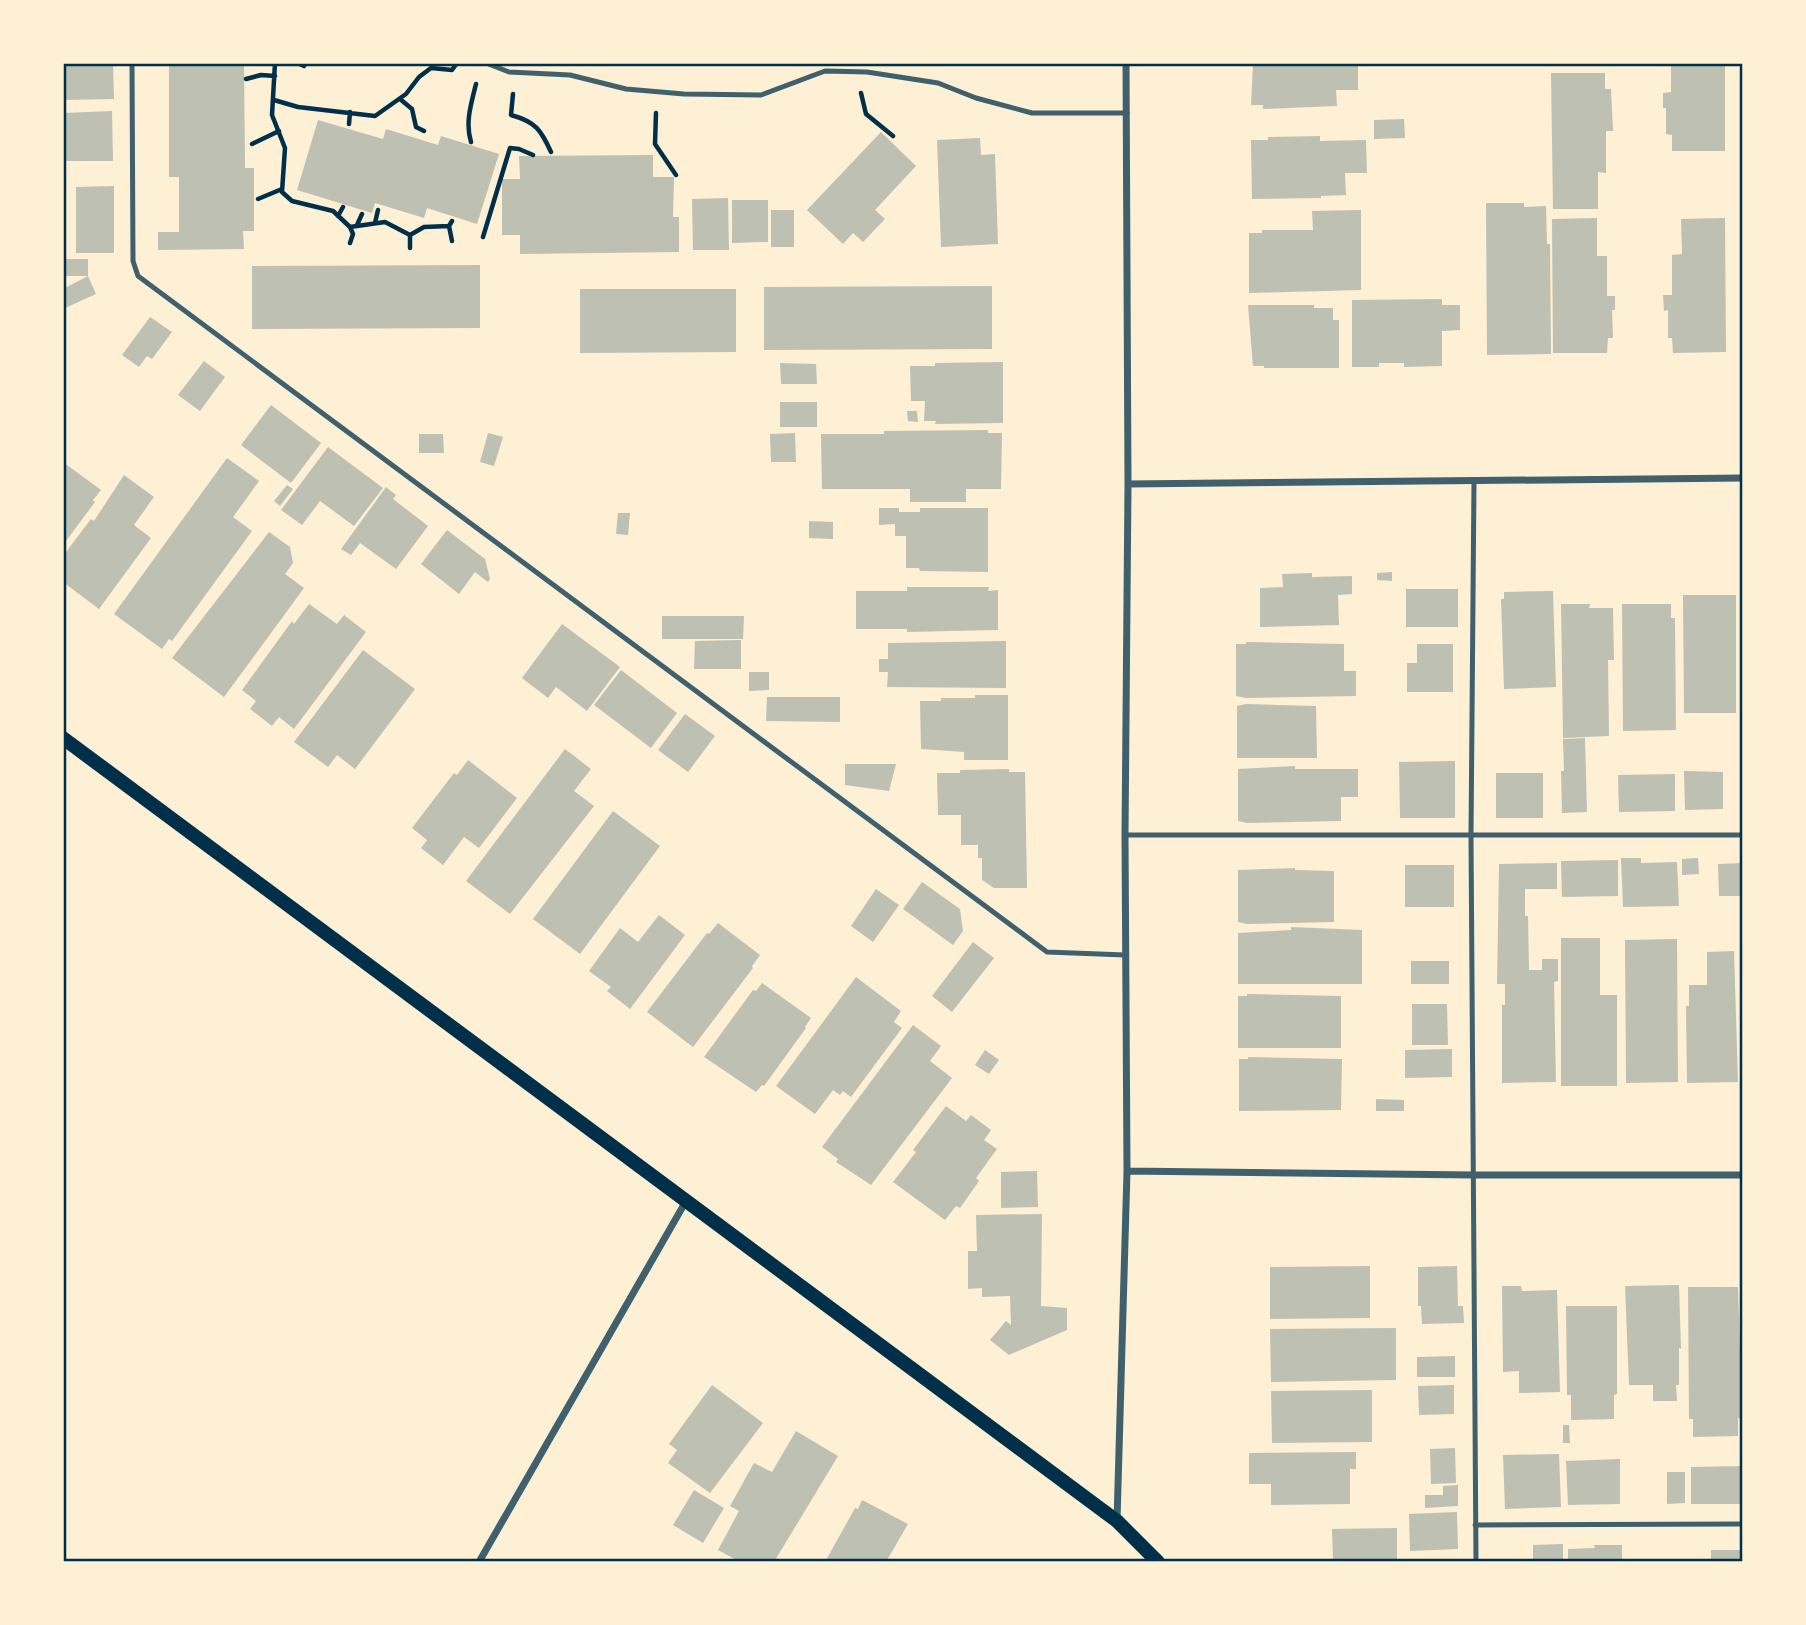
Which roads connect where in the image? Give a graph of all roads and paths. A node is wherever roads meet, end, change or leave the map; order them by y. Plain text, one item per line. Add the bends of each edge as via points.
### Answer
1 (132, 63) edge
2 (275, 63) edge
3 (297, 63) edge
4 (457, 63) edge
5 (486, 63) edge
6 (822, 63) edge
7 (1126, 63) edge
8 (304, 66) dead end
9 (825, 72) junction
10 (857, 72) junction
11 (533, 75) junction
12 (275, 76) junction
13 (478, 76) dead end
14 (246, 79) dead end
15 (656, 91) junction
16 (400, 99) junction
17 (274, 100) junction
18 (350, 113) junction
19 (1127, 113) junction
20 (349, 124) dead end
21 (278, 131) junction
22 (424, 131) dead end
23 (893, 136) dead end
24 (471, 142) dead end
25 (252, 144) dead end
26 (551, 152) dead end
27 (533, 155) dead end
28 (676, 175) dead end
29 (282, 189) junction
30 (258, 199) dead end
31 (344, 207) dead end
32 (378, 210) dead end
33 (362, 214) dead end
34 (338, 216) junction
35 (375, 223) junction
36 (357, 226) junction
37 (350, 227) junction
38 (410, 235) junction
39 (483, 237) dead end
40 (452, 241) dead end
41 (350, 243) dead end
42 (410, 248) dead end
43 (1743, 478) edge
44 (1474, 479) junction
45 (1128, 484) junction
46 (63, 738) edge
47 (1125, 835) junction
48 (1743, 835) edge
49 (1471, 836) junction
50 (1125, 955) junction
51 (1126, 1171) junction
52 (1475, 1175) junction
53 (1743, 1175) edge
54 (686, 1200) junction
55 (1117, 1521) junction
56 (1743, 1524) edge
57 (1475, 1525) junction
58 (480, 1562) edge
59 (1158, 1562) edge
60 (1476, 1562) edge

1 - 50 lane via 133,261 138,276 1047,952
2 - 12 path
3 - 8 path
4 - 16 path via 452,70 431,68
5 - 11 lane
6 - 9 lane
7 - 19 street
9 - 10 lane
9 - 15 lane via 761,95
10 - 19 lane via 938,83 1032,113
10 - 23 path via 866,114
11 - 15 lane via 570,75 626,89
11 - 26 path via 513,91 511,115 528,119 542,132
12 - 14 path
12 - 17 path
13 - 24 path via 468,114
15 - 28 path via 655,144
16 - 18 path via 375,116
16 - 22 path via 412,109 416,127
17 - 18 path
17 - 21 path via 272,114
18 - 20 path
19 - 45 street
21 - 25 path
21 - 29 path via 285,148
27 - 39 path via 510,148
29 - 30 path
29 - 34 path via 292,201
31 - 34 path
32 - 35 path
33 - 36 path
34 - 37 path
35 - 36 path
35 - 38 path via 385,222
36 - 37 path
37 - 41 path
38 - 40 path via 451,223
38 - 42 path
43 - 44 street
44 - 45 street
44 - 49 lane
45 - 47 street
46 - 54 main road
47 - 49 lane
47 - 50 street
48 - 49 lane
49 - 52 lane
50 - 51 street
51 - 52 street
51 - 55 street
52 - 53 street
52 - 57 lane
54 - 55 main road
54 - 58 street
55 - 59 main road
56 - 57 lane
57 - 60 lane

